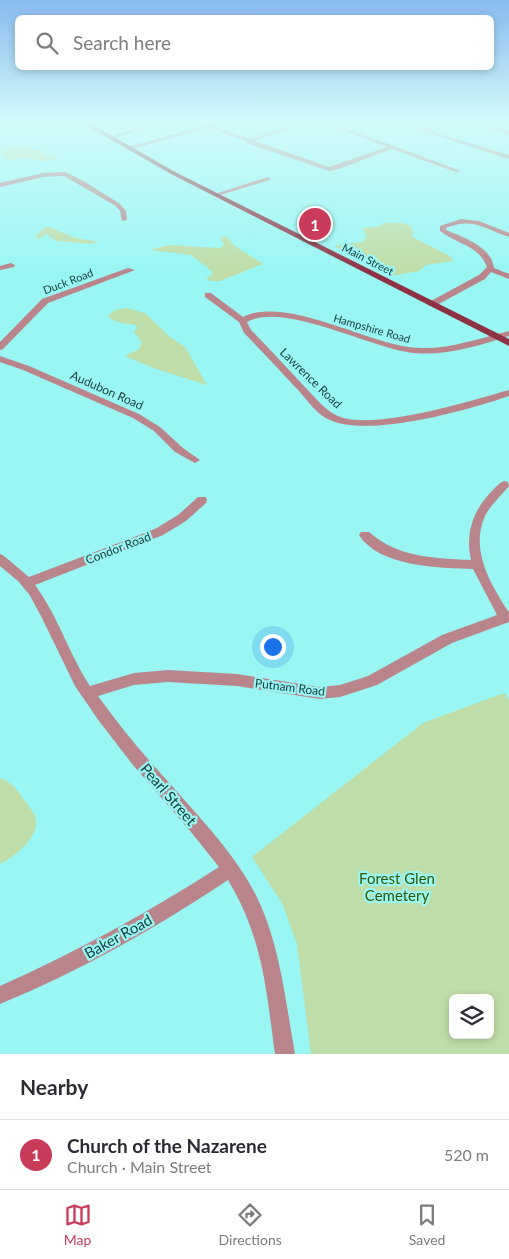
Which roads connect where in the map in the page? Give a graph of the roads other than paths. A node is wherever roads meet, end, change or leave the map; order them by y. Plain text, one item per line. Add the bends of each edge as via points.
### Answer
1 (173, 172) edge
2 (268, 179) dead end
3 (0, 185) edge
4 (215, 195) junction
5 (124, 220) dead end
6 (509, 235) edge
7 (11, 264) dead end
8 (0, 268) edge
9 (490, 269) junction
10 (131, 270) dead end
11 (509, 277) edge
12 (208, 295) dead end
13 (432, 304) junction
14 (243, 321) junction
15 (509, 333) edge
16 (497, 337) junction
17 (509, 343) edge
18 (0, 347) edge
19 (0, 360) edge
20 (509, 392) edge
21 (195, 460) dead end
22 (504, 485) dead end
23 (202, 500) dead end
24 (365, 535) dead end
25 (0, 559) edge
26 (476, 565) junction
27 (27, 584) junction
28 (507, 617) edge
29 (87, 693) junction
30 (230, 869) junction
31 (0, 995) edge
32 (285, 1054) edge

1 - 4 main road, Main Street
2 - 4 street
3 - 5 street via 46,174 68,175 118,205
4 - 13 main road, Main Street
6 - 9 street via 467,220 442,228 480,251 489,261
7 - 8 street
9 - 11 street
9 - 13 street via 476,281
10 - 18 street, Duck Road via 43,302
12 - 14 street, Lawrence Road
13 - 16 main road, Main Street
14 - 16 street, Hampshire Road via 259,314 284,315 414,351
14 - 20 street, Lawrence Road via 247,331 315,403 343,422 370,423 415,416 470,405
15 - 16 street, Hampshire Road
16 - 17 main road, Main Street
19 - 21 street, Audubon Road via 26,368 136,416
22 - 26 street via 487,503 476,524 473,544
23 - 27 street, Condor Road via 159,532
24 - 26 street via 384,550 409,558
25 - 27 street, Pearl Street
26 - 28 street via 488,591
27 - 29 street, Pearl Street
28 - 29 street, Putnam Road via 447,639 372,681 340,691 320,692 237,680 168,676 124,681
29 - 30 street, Pearl Street via 138,758 210,840
30 - 31 street, Baker Road via 110,941
30 - 32 street, Pearl Street via 260,926 274,980

